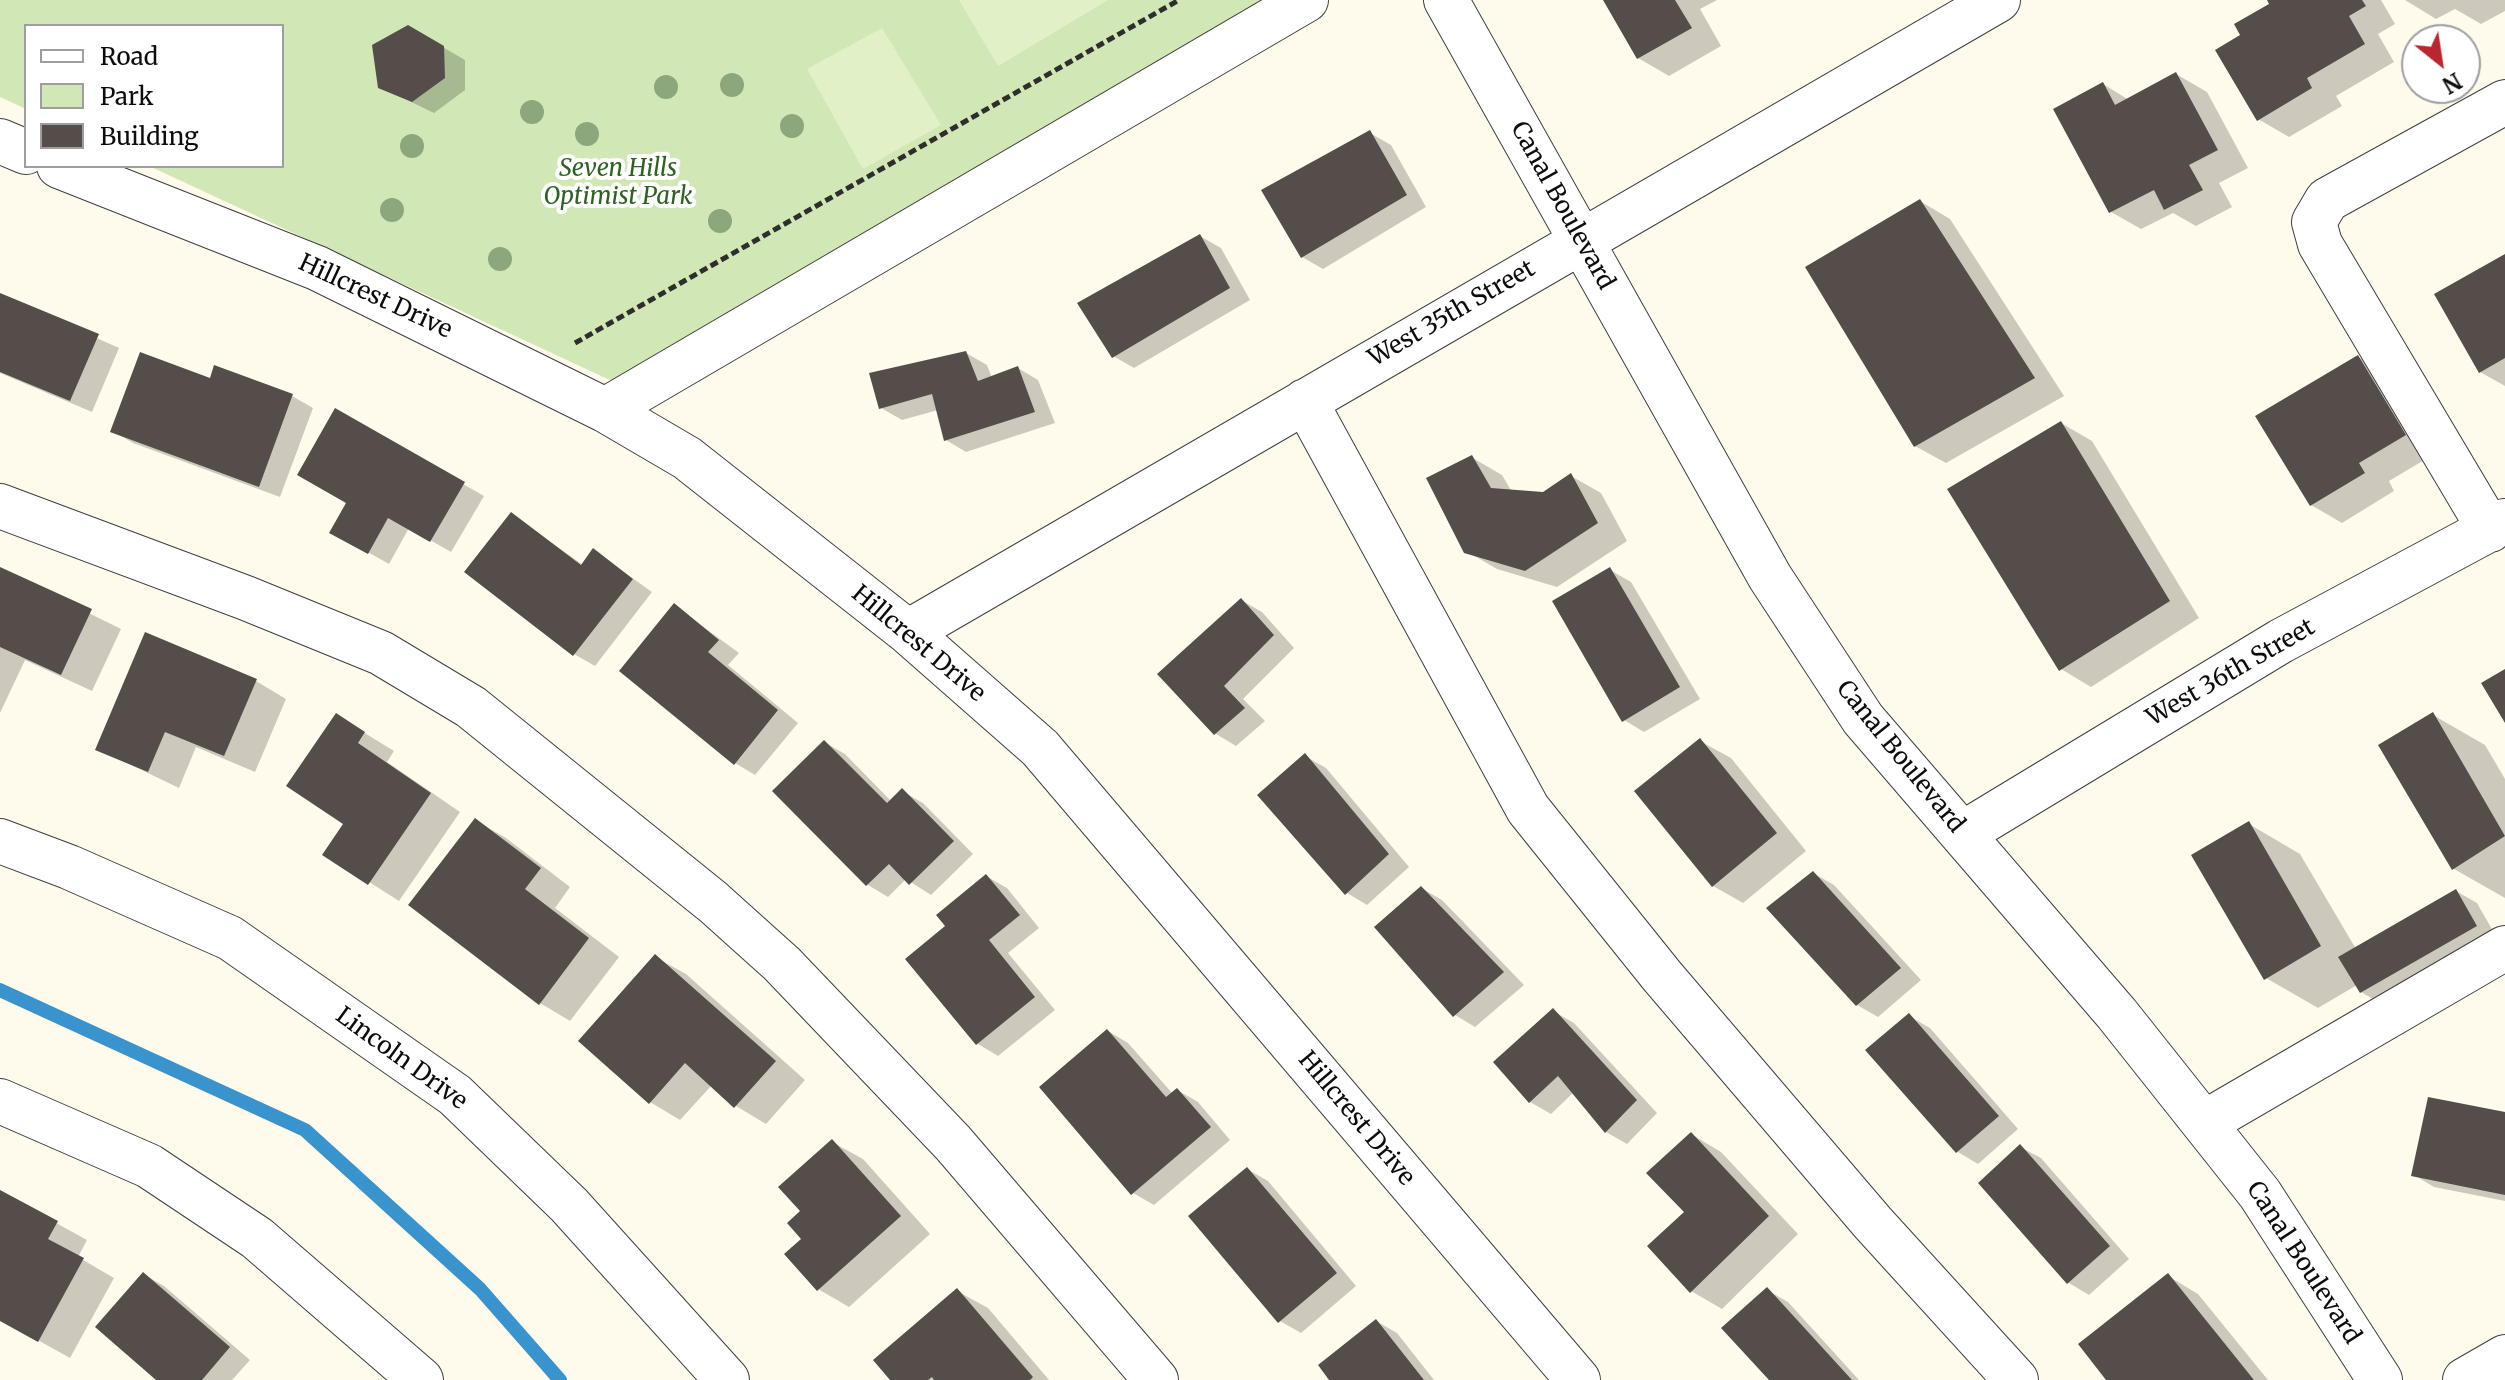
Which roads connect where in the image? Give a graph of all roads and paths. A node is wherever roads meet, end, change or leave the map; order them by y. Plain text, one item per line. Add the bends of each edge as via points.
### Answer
1 (1179, 0) edge
2 (1306, 0) edge
3 (1446, 0) edge
4 (1998, 0) edge
5 (2505, 102) edge
6 (0, 141) edge
7 (24, 151) edge
8 (64, 168) edge
9 (1582, 239) junction
10 (573, 344) dead end
11 (1305, 401) junction
12 (605, 410) junction
13 (0, 506) edge
14 (2497, 525) edge
15 (908, 632) junction
16 (1962, 834) junction
17 (0, 841) edge
18 (2505, 948) edge
19 (0, 1101) edge
20 (2204, 1123) junction
21 (2505, 1357) edge
22 (421, 1380) edge
23 (727, 1380) edge
24 (1156, 1380) edge
25 (1578, 1380) edge
26 (2016, 1380) edge
27 (2380, 1380) edge
28 (2465, 1380) edge

1 - 10 path
2 - 12 street
3 - 9 street, Canal Boulevard
4 - 9 street, West 35th Street
5 - 14 street via 2327,200 2314,222 2320,244
6 - 7 street
8 - 12 street, Hillcrest Drive via 327,273
9 - 11 street, West 35th Street
9 - 16 street, Canal Boulevard via 1770,577 1863,719
11 - 15 street, West 35th Street
11 - 26 street via 1528,809 1873,1223
12 - 15 street, Hillcrest Drive via 687,458
13 - 24 street via 381,653 471,707 782,964 953,1143
14 - 16 street, West 36th Street via 2281,641
15 - 25 street, Hillcrest Drive via 1040,748
16 - 20 street, Canal Boulevard
17 - 23 street, Lincoln Drive via 230,938 455,1095 569,1205
18 - 20 street
19 - 22 street via 149,1166 257,1238
20 - 27 street, Canal Boulevard via 2260,1194
21 - 28 street

